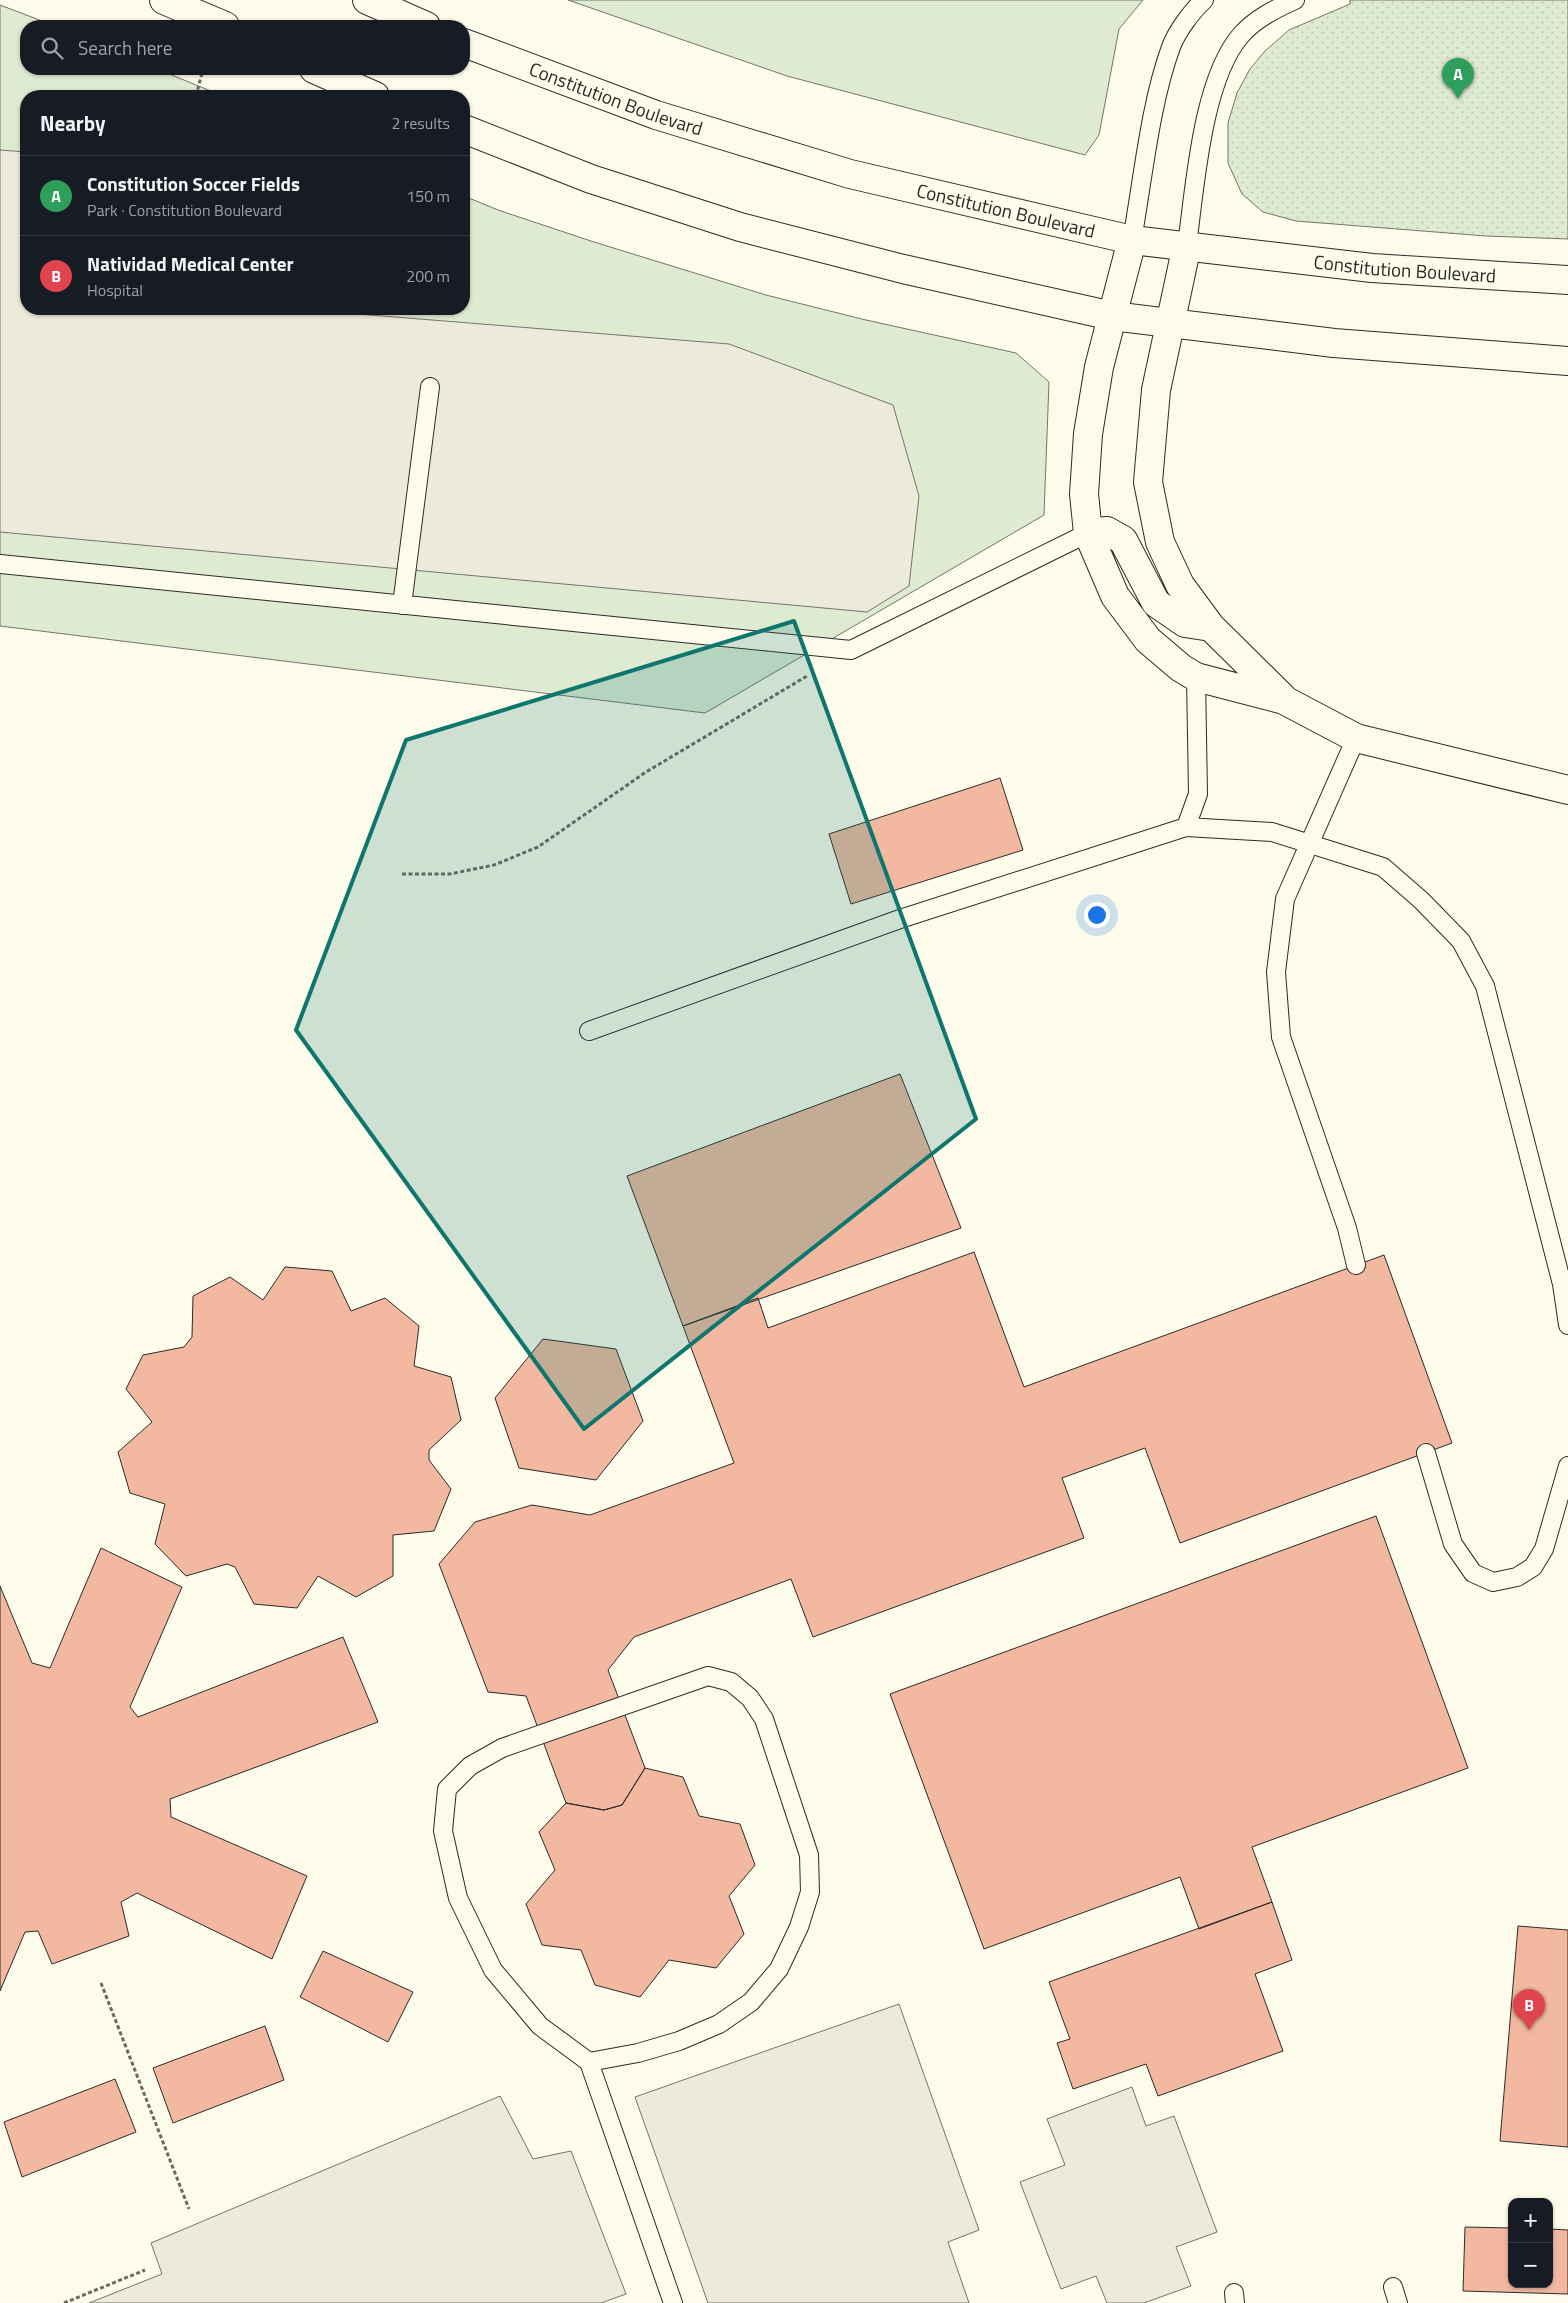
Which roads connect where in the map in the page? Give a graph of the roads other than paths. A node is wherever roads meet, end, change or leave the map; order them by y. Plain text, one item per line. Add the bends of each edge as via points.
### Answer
1 (164, 0) edge
2 (367, 0) edge
3 (1204, 0) edge
4 (1295, 0) edge
5 (211, 20) edge
6 (412, 20) edge
7 (470, 45) edge
8 (328, 75) edge
9 (361, 90) edge
10 (470, 131) edge
11 (1132, 240) junction
12 (1187, 245) junction
13 (1568, 280) edge
14 (1112, 316) junction
15 (1171, 324) junction
16 (1568, 361) edge
17 (430, 387) dead end
18 (1088, 533) junction
19 (0, 564) edge
20 (402, 605) junction
21 (1211, 627) junction
22 (1196, 677) junction
23 (1284, 700) junction
24 (1356, 738) junction
25 (1568, 790) edge
26 (1186, 827) junction
27 (1308, 843) junction
28 (589, 1031) dead end
29 (1356, 1265) dead end
30 (1568, 1325) edge
31 (1426, 1453) dead end
32 (1568, 1466) edge
33 (589, 2062) junction
34 (674, 2303) edge

1 - 5 main road
2 - 6 main road
3 - 11 lane via 1172,45 1162,79
4 - 12 lane via 1270,11 1241,35 1224,63 1209,106
7 - 11 main road, Constitution Boulevard via 656,115 850,174
8 - 9 main road
10 - 14 main road via 591,179 740,227 903,269
11 - 12 main road, Constitution Boulevard
11 - 14 main road
12 - 13 main road, Constitution Boulevard via 1372,268
12 - 15 main road
14 - 15 main road
14 - 18 main road via 1099,367 1088,434 1084,494
15 - 16 main road via 1334,343
15 - 21 main road via 1156,390 1148,482 1160,542 1180,585
17 - 20 lane
18 - 20 lane via 851,650
18 - 21 main road via 1107,531 1123,540 1156,603 1186,623
18 - 22 main road via 1115,596 1148,640
19 - 20 lane
21 - 23 main road
22 - 23 main road
22 - 26 lane via 1198,794
23 - 24 main road
24 - 25 main road
24 - 27 lane
26 - 27 lane via 1272,832
26 - 28 lane via 900,919
27 - 29 lane via 1285,899 1276,972 1281,1037 1347,1228
27 - 30 lane via 1383,867 1461,941 1485,986 1562,1284
31 - 32 lane via 1453,1544 1473,1573 1493,1582 1517,1577 1533,1567 1544,1549
33 - 33 lane via 540,2026 493,1970 458,1898 443,1831 447,1789 470,1766 502,1748 708,1676 731,1682 750,1698 764,1719 808,1855 810,1892 799,1927 779,1969 751,2002 719,2024 679,2041 638,2053
33 - 34 lane

